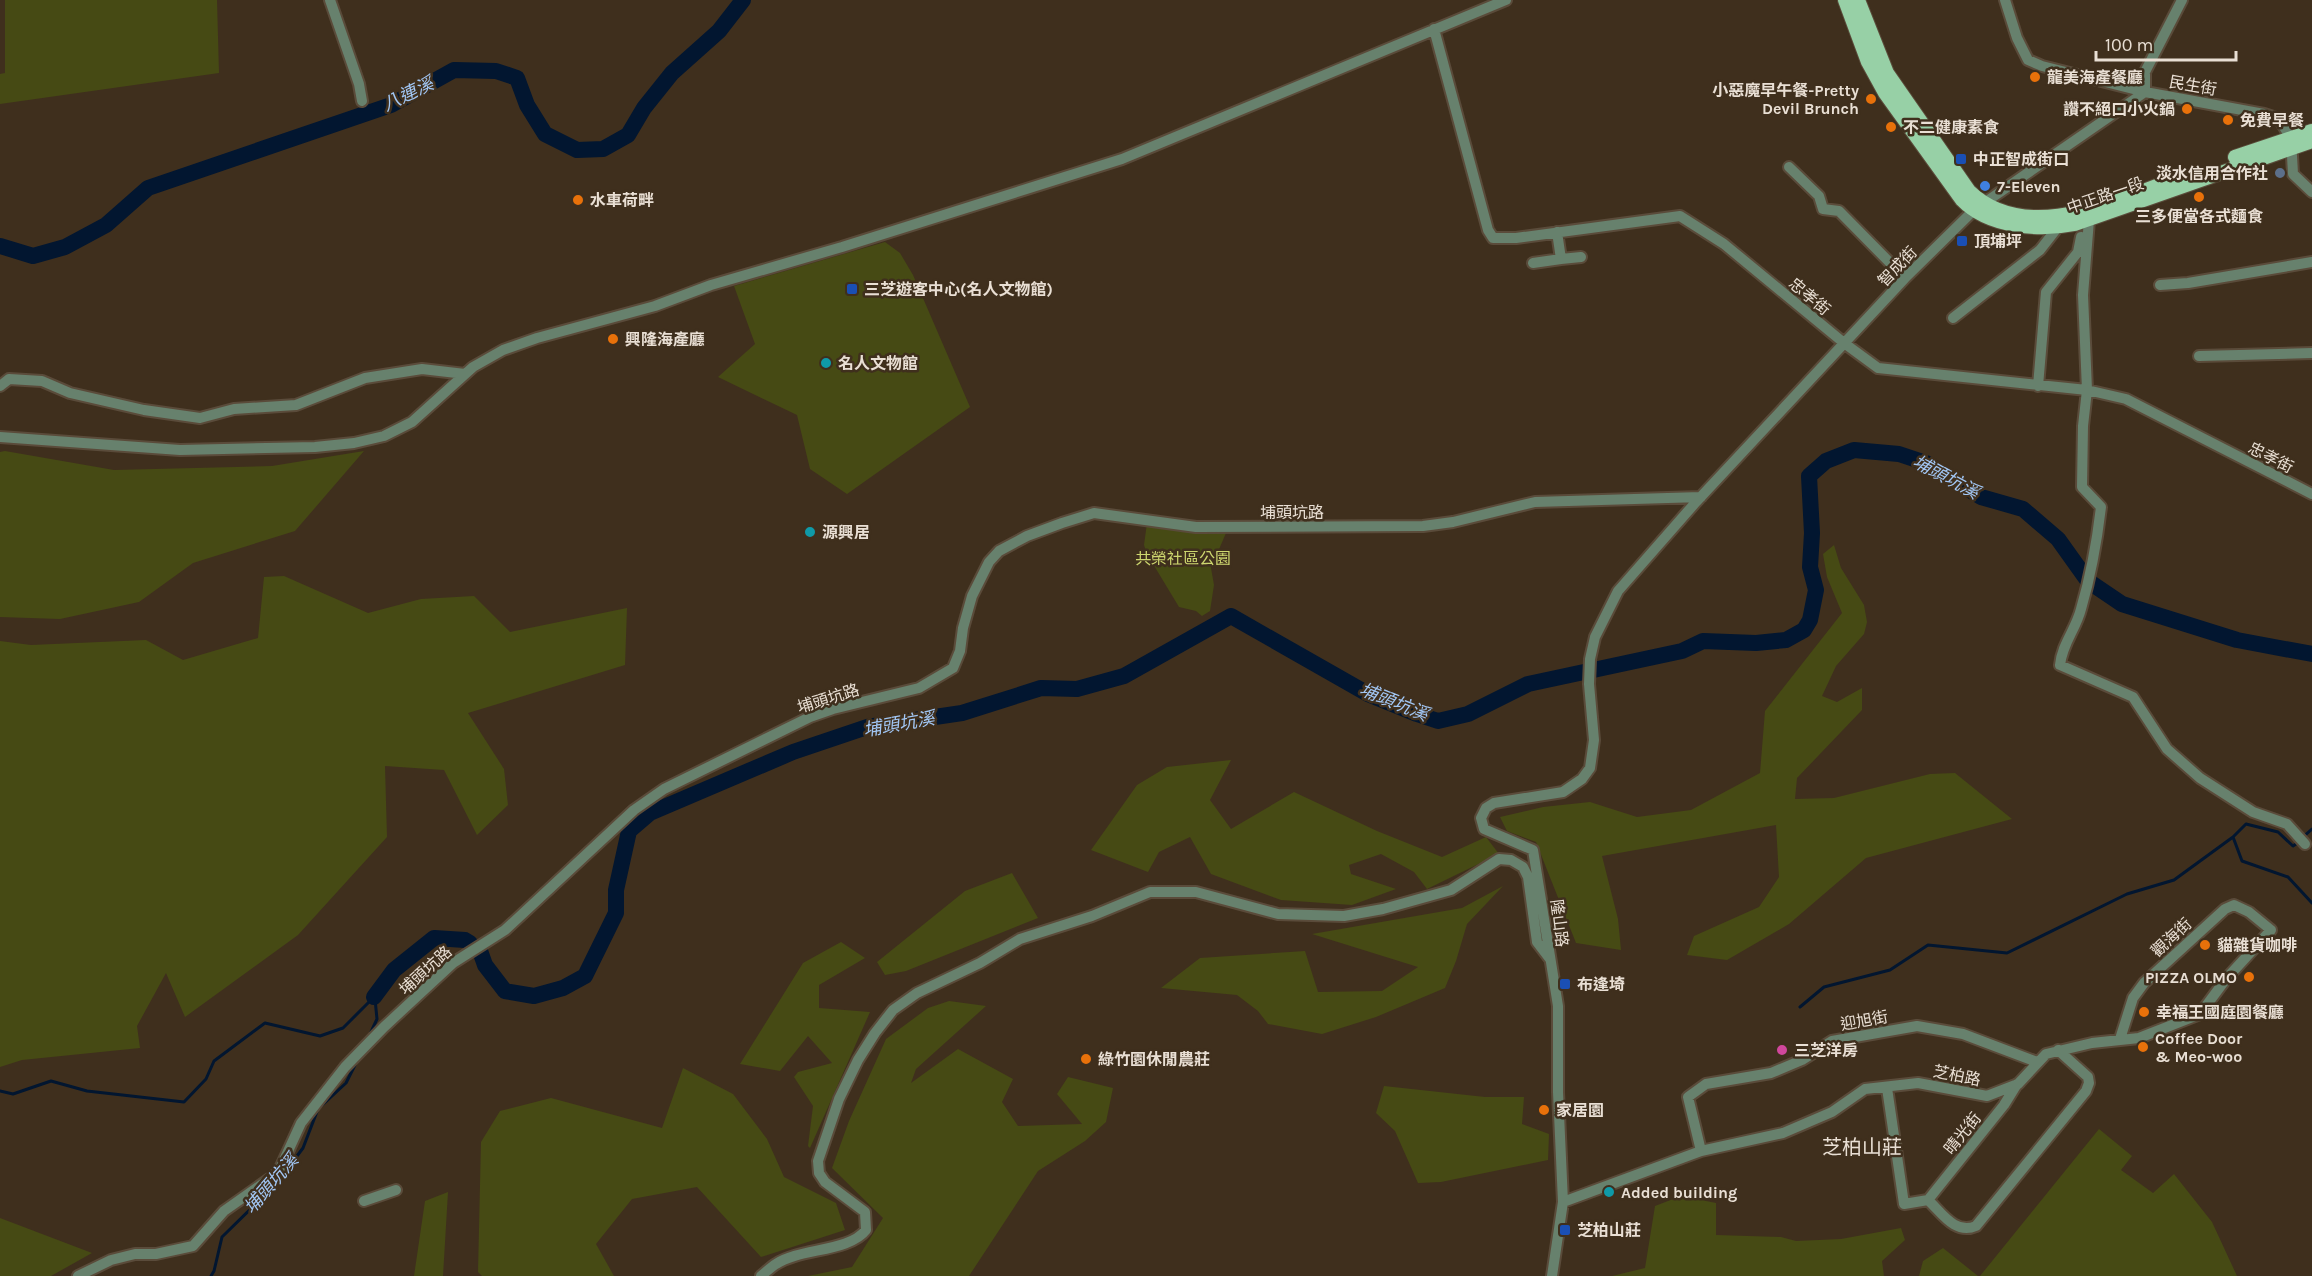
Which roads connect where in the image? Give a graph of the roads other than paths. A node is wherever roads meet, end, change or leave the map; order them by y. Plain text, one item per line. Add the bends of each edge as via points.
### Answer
1 (330, 0) edge
2 (1506, 0) edge
3 (1845, 0) edge
4 (1857, 0) edge
5 (2005, 0) edge
6 (2182, 0) edge
7 (1434, 30) junction
8 (2145, 92) junction
9 (362, 101) dead end
10 (2312, 131) edge
11 (2312, 141) edge
12 (2291, 143) junction
13 (1789, 167) dead end
14 (2312, 192) edge
15 (1980, 206) junction
16 (2085, 221) junction
17 (2058, 222) junction
18 (1557, 232) junction
19 (1581, 257) dead end
20 (1561, 259) junction
21 (2312, 262) edge
22 (1533, 263) dead end
23 (1905, 278) junction
24 (2160, 285) dead end
25 (1953, 318) dead end
26 (1844, 343) junction
27 (2312, 353) edge
28 (2199, 356) dead end
29 (465, 374) junction
30 (0, 386) edge
31 (2037, 386) junction
32 (2086, 390) junction
33 (0, 437) edge
34 (2312, 494) edge
35 (1701, 497) junction
36 (2305, 844) dead end
37 (2271, 930) joint
38 (1550, 959) junction
39 (2120, 1039) junction
40 (2058, 1050) junction
41 (2037, 1062) junction
42 (2018, 1084) junction
43 (1887, 1088) junction
44 (1701, 1151) junction
45 (396, 1190) dead end
46 (1928, 1200) junction
47 (364, 1201) dead end
48 (1563, 1202) junction
49 (78, 1276) edge
50 (761, 1276) edge
51 (1552, 1276) edge

1 - 9 street
2 - 7 street
3 - 15 main road via 1868,62 1885,93 1962,200
4 - 15 main road via 1887,73
5 - 8 street, 民生街 via 2028,60
6 - 8 street via 2145,72
7 - 18 street, 忠孝街 via 1488,230 1493,238
7 - 29 street via 1122,159 711,285 655,306 537,338 504,350
8 - 12 street, 民生街 via 2279,119
8 - 15 street, 智成街
10 - 12 main road, 中正路一段
11 - 12 main road, 中正路一段
12 - 14 street via 2294,174
12 - 16 main road, 中正路一段
12 - 17 main road, 中正路一段
13 - 23 street via 1819,196 1823,209 1839,211
15 - 17 main road, 中正路一段 via 2019,226
15 - 23 street, 智成街
16 - 17 main road, 中正路一段
16 - 31 street via 2078,252 2046,292
16 - 32 street
17 - 25 street via 2040,250
18 - 20 street
18 - 26 street, 忠孝街 via 1680,216 1724,244
19 - 20 street
20 - 22 street
21 - 24 street
23 - 26 street, 智成街
26 - 31 street, 忠孝街 via 1878,368
26 - 35 street, 智成街
27 - 28 street
29 - 30 street via 422,369 365,378 296,405 234,409 200,418 70,393 42,381 9,379
29 - 33 street via 412,422 384,436 354,443 180,450
31 - 32 street, 忠孝街
32 - 34 street, 忠孝街 via 2126,399
32 - 36 street via 2082,487 2101,507 2081,610 2066,639 2060,665 2133,696 2167,749 2200,778 2253,812 2287,824
35 - 38 street, 隆山路 via 1618,591 1595,637 1589,684 1593,755 1590,768 1563,792 1494,803 1481,818 1484,829 1533,850
35 - 49 street, 埔頭坑路 via 1535,502 1423,526 1196,527 1094,513 1027,536 999,551 989,562 972,596 953,668 920,688 810,717 657,794 634,810 505,930 465,954 384,1027 345,1067 301,1123 278,1173 224,1212 193,1246 111,1260
37 - 39 street, 芝柏路 via 2200,1014 2139,1038
37 - 39 street, 觀海街 via 2234,905 2225,909 2144,983 2133,998
38 - 48 street, 隆山路 via 1558,1006
38 - 50 street via 1537,942 1528,877 1523,867 1500,859 1451,890 1344,916 1278,914 1197,892 1150,892 1020,939 917,993 893,1010 875,1033 839,1099 818,1161 825,1182 865,1212 866,1230 851,1241 790,1257
39 - 40 street, 芝柏路
40 - 41 street, 芝柏路
40 - 46 street via 2088,1077 2086,1090 1976,1226 1959,1228
41 - 42 street, 芝柏路
41 - 44 street, 迎旭街 via 1963,1034 1917,1026 1832,1041 1771,1073 1706,1084 1688,1097
42 - 43 street, 芝柏路 via 1987,1096 1918,1083
42 - 46 street, 晴光街
43 - 44 street, 芝柏路 via 1865,1089 1832,1112 1783,1133
43 - 46 street via 1904,1204
44 - 48 street, 芝柏路
45 - 47 street
48 - 51 street, 隆山路

